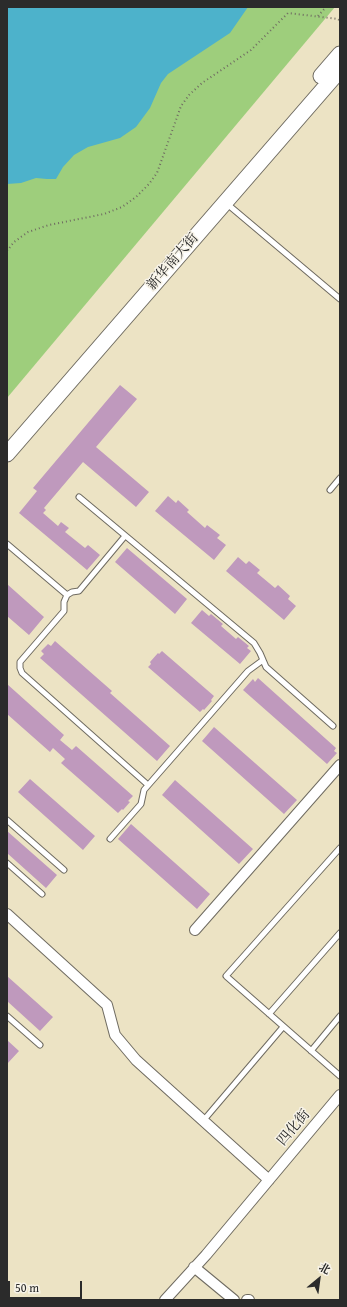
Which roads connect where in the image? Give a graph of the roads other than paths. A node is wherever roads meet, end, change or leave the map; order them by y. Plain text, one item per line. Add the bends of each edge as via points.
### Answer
1 (340, 54) edge
2 (340, 70) edge
3 (225, 202) junction
4 (340, 299) edge
5 (7, 438) edge
6 (7, 454) edge
7 (340, 478) edge
8 (330, 490) dead end
9 (79, 497) dead end
10 (125, 536) junction
11 (7, 544) edge
12 (67, 595) junction
13 (263, 660) junction
14 (334, 726) dead end
15 (340, 765) edge
16 (148, 785) junction
17 (7, 820) edge
18 (110, 839) dead end
19 (340, 848) edge
20 (7, 863) edge
21 (64, 870) dead end
22 (42, 894) dead end
23 (7, 914) edge
24 (195, 930) dead end
25 (340, 933) edge
26 (269, 1014) junction
27 (7, 1016) edge
28 (340, 1016) edge
29 (283, 1026) junction
30 (40, 1045) dead end
31 (311, 1051) junction
32 (340, 1076) edge
33 (340, 1095) edge
34 (203, 1120) junction
35 (269, 1180) junction
36 (194, 1268) junction
37 (165, 1300) edge
38 (234, 1300) edge

1 - 5 main road, 新华南大街
2 - 3 main road, 新华南大街
3 - 4 lane
3 - 6 main road, 新华南大街
7 - 8 lane
9 - 10 lane
10 - 12 lane via 79,590
10 - 13 lane via 254,644
11 - 12 lane
12 - 16 lane via 64,611 20,662 22,673
13 - 14 lane via 266,667
13 - 16 lane via 248,671
15 - 24 street
16 - 18 lane via 144,790 141,804
17 - 21 lane
19 - 26 lane via 226,976
20 - 22 lane
23 - 34 street via 107,1005 115,1035 136,1060
25 - 26 lane
26 - 29 lane
27 - 30 lane
28 - 31 lane
29 - 31 lane
29 - 34 lane
31 - 32 lane
33 - 35 street, 四化街
34 - 35 street
35 - 36 street, 四化街
36 - 37 street, 四化街
36 - 38 street

